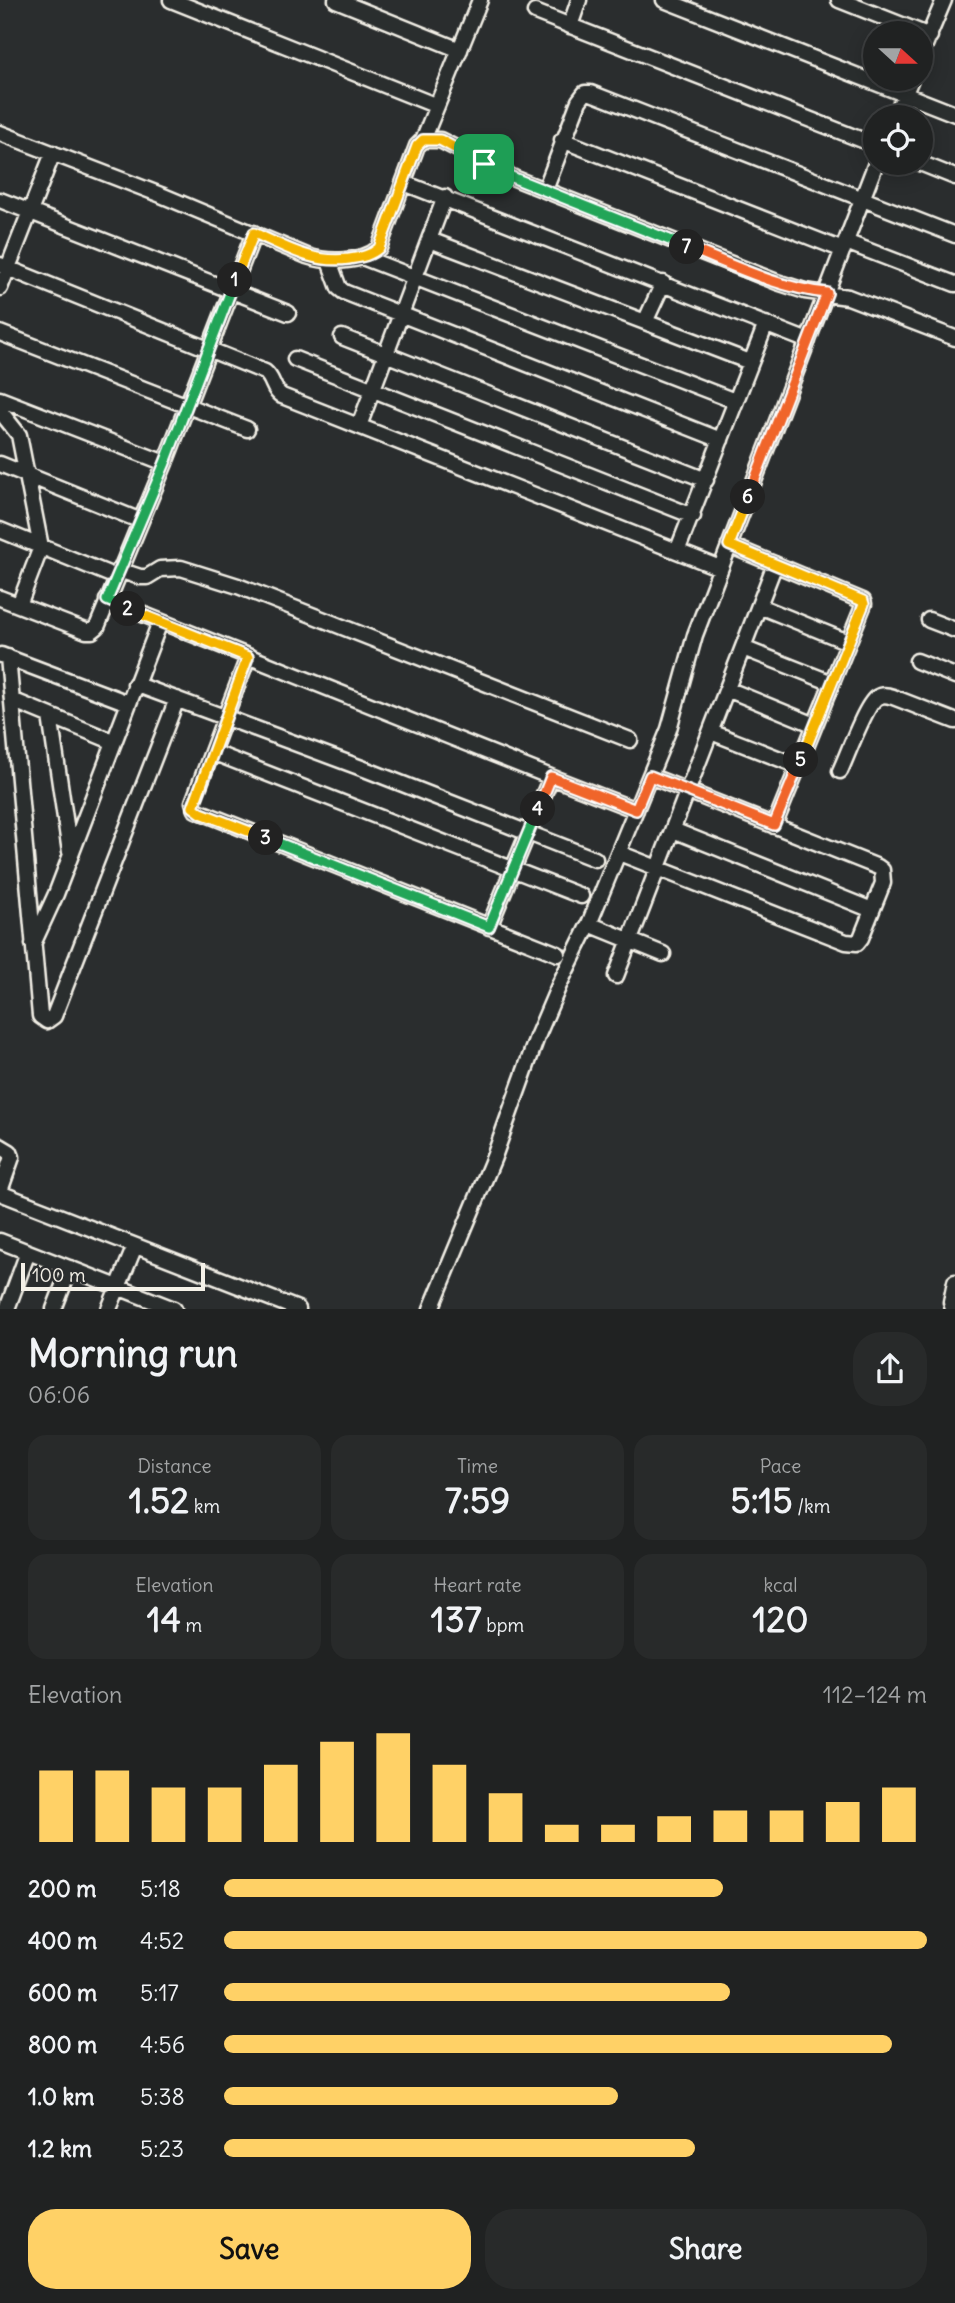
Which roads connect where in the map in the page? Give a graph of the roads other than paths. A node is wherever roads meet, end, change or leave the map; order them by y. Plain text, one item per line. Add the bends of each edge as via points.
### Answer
1 (172, 0) edge
2 (336, 0) edge
3 (480, 0) edge
4 (579, 0) edge
5 (664, 0) edge
6 (839, 0) edge
7 (944, 0) edge
8 (535, 12) dead end
9 (892, 21) edge
10 (570, 26) junction
11 (933, 28) edge
12 (460, 50) junction
13 (906, 91) edge
14 (905, 94) junction
15 (900, 105) edge
16 (437, 106) junction
17 (955, 114) edge
18 (0, 133) edge
19 (423, 140) junction
20 (863, 140) edge
21 (562, 141) junction
22 (53, 153) junction
23 (933, 168) edge
24 (871, 175) edge
25 (955, 177) edge
26 (404, 183) junction
27 (545, 190) junction
28 (445, 197) junction
29 (862, 197) junction
30 (0, 200) edge
31 (30, 213) junction
32 (254, 233) junction
33 (955, 235) edge
34 (430, 240) junction
35 (844, 246) junction
36 (362, 257) junction
37 (329, 261) junction
38 (4, 267) edge
39 (416, 278) junction
40 (663, 283) junction
41 (955, 284) edge
42 (0, 288) edge
43 (230, 291) junction
44 (827, 293) junction
45 (288, 313) dead end
46 (401, 315) junction
47 (645, 321) junction
48 (766, 324) junction
49 (0, 333) edge
50 (342, 337) dead end
51 (955, 338) edge
52 (808, 341) junction
53 (209, 348) junction
54 (385, 354) junction
55 (295, 359) dead end
56 (750, 362) junction
57 (372, 389) junction
58 (0, 399) edge
59 (735, 401) junction
60 (187, 406) junction
61 (0, 411) edge
62 (359, 426) junction
63 (247, 429) dead end
64 (721, 440) junction
65 (165, 463) junction
66 (0, 464) edge
67 (27, 475) junction
68 (706, 480) junction
69 (692, 516) junction
70 (141, 521) junction
71 (0, 530) edge
72 (729, 545) junction
73 (41, 547) junction
74 (678, 550) junction
75 (775, 564) junction
76 (720, 568) junction
77 (118, 573) junction
78 (0, 598) edge
79 (107, 600) junction
80 (19, 605) junction
81 (759, 606) junction
82 (929, 620) dead end
83 (160, 622) junction
84 (955, 630) edge
85 (848, 642) junction
86 (743, 648) junction
87 (4, 656) edge
88 (248, 657) junction
89 (917, 661) dead end
90 (955, 676) edge
91 (832, 683) junction
92 (135, 684) junction
93 (727, 689) junction
94 (177, 699) junction
95 (12, 700) junction
96 (128, 703) junction
97 (50, 716) junction
98 (225, 716) junction
99 (955, 721) edge
100 (815, 725) junction
101 (711, 732) junction
102 (630, 740) dead end
103 (114, 742) junction
104 (212, 752) junction
105 (798, 766) junction
106 (840, 771) dead end
107 (650, 776) junction
108 (551, 777) junction
109 (688, 792) junction
110 (636, 810) junction
111 (774, 825) junction
112 (673, 830) junction
113 (528, 834) junction
114 (619, 853) junction
115 (71, 854) junction
116 (595, 859) dead end
117 (658, 868) junction
118 (514, 869) junction
119 (581, 896) dead end
120 (872, 910) junction
121 (589, 924) junction
122 (489, 927) junction
123 (630, 940) junction
124 (33, 945) junction
125 (558, 954) dead end
126 (663, 954) dead end
127 (616, 976) dead end
128 (0, 1146) edge
129 (0, 1192) edge
130 (0, 1241) edge
131 (135, 1246) junction
132 (28, 1252) junction
133 (70, 1268) junction
134 (955, 1282) edge
135 (118, 1287) junction
136 (7, 1309) edge
137 (54, 1309) edge
138 (109, 1309) edge
139 (174, 1309) edge
140 (298, 1309) edge
141 (430, 1309) edge
142 (953, 1309) edge

1 - 16 street
2 - 12 street
3 - 12 street
4 - 10 street
5 - 14 street
6 - 9 street
7 - 11 street
8 - 10 street
10 - 20 street
12 - 16 street
13 - 14 street
14 - 15 street
14 - 17 street
16 - 19 street
18 - 22 street
19 - 26 street
19 - 27 street via 440,140
21 - 27 street
21 - 29 street via 581,96 591,93
21 - 35 street
22 - 31 street
22 - 32 street
23 - 25 street
24 - 29 street
26 - 28 street
26 - 36 street via 379,248
27 - 44 street via 777,282
28 - 34 street
28 - 40 street
29 - 33 street
29 - 35 street
30 - 31 street
31 - 38 street
31 - 43 street
32 - 37 street
32 - 43 street
34 - 39 street
34 - 47 street
35 - 41 street
35 - 44 street
36 - 37 street
36 - 39 street
37 - 46 street via 339,288
38 - 42 street
38 - 53 street
39 - 46 street
39 - 59 street
40 - 47 street
40 - 48 street
43 - 45 street
43 - 53 street
44 - 51 street
44 - 52 street
46 - 54 street
46 - 64 street
47 - 56 street
48 - 52 street
48 - 56 street
49 - 60 street
50 - 54 street
52 - 72 street
53 - 60 street
53 - 62 street via 265,372 282,396
54 - 57 street
54 - 68 street
55 - 57 street
56 - 59 street
57 - 62 street
57 - 69 street
58 - 65 street
59 - 64 street
60 - 63 street
60 - 65 street
61 - 67 street via 19,435
62 - 74 street
64 - 68 street
65 - 70 street
66 - 67 street
67 - 70 street
67 - 73 street
68 - 69 street
69 - 74 street
70 - 77 street
71 - 73 street
72 - 75 street
72 - 76 street
73 - 77 street
73 - 80 street
74 - 76 street
75 - 81 street
75 - 85 street via 863,601
76 - 107 street
77 - 79 street
77 - 102 street via 147,577 170,567 202,574
78 - 80 street
79 - 80 street via 92,631
79 - 83 street
81 - 85 street
81 - 86 street
82 - 84 street
83 - 88 street
83 - 92 street
85 - 91 street
86 - 91 street
86 - 93 street
87 - 95 street
87 - 96 street
88 - 98 street
88 - 108 street
89 - 90 street
91 - 100 street
92 - 94 street
92 - 96 street
93 - 100 street
93 - 101 street
94 - 98 street
94 - 124 street via 54,1016 47,1021 40,1016
95 - 97 street
95 - 124 street
96 - 103 street
97 - 103 street
97 - 115 street
98 - 104 street
98 - 113 street
99 - 106 street via 893,697 877,697
100 - 105 street
101 - 105 street
101 - 109 street
103 - 115 street
104 - 118 street
104 - 122 street via 193,802 196,810
105 - 111 street
107 - 109 street
107 - 110 street
108 - 110 street
108 - 113 street
109 - 111 street
109 - 112 street
110 - 114 street
111 - 120 street via 882,870 883,883
112 - 117 street
112 - 120 street
113 - 116 street
113 - 118 street
114 - 117 street
114 - 121 street
115 - 124 street
117 - 120 street via 852,943 861,938
117 - 123 street
118 - 119 street
118 - 122 street
121 - 123 street
121 - 141 street via 537,1037 494,1157
122 - 125 street
123 - 126 street
123 - 127 street
128 - 129 street via 12,1157
129 - 131 street
130 - 132 street
131 - 135 street
131 - 140 street
132 - 133 street
132 - 136 street
133 - 135 street
133 - 137 street
134 - 142 street
135 - 138 street
135 - 139 street

